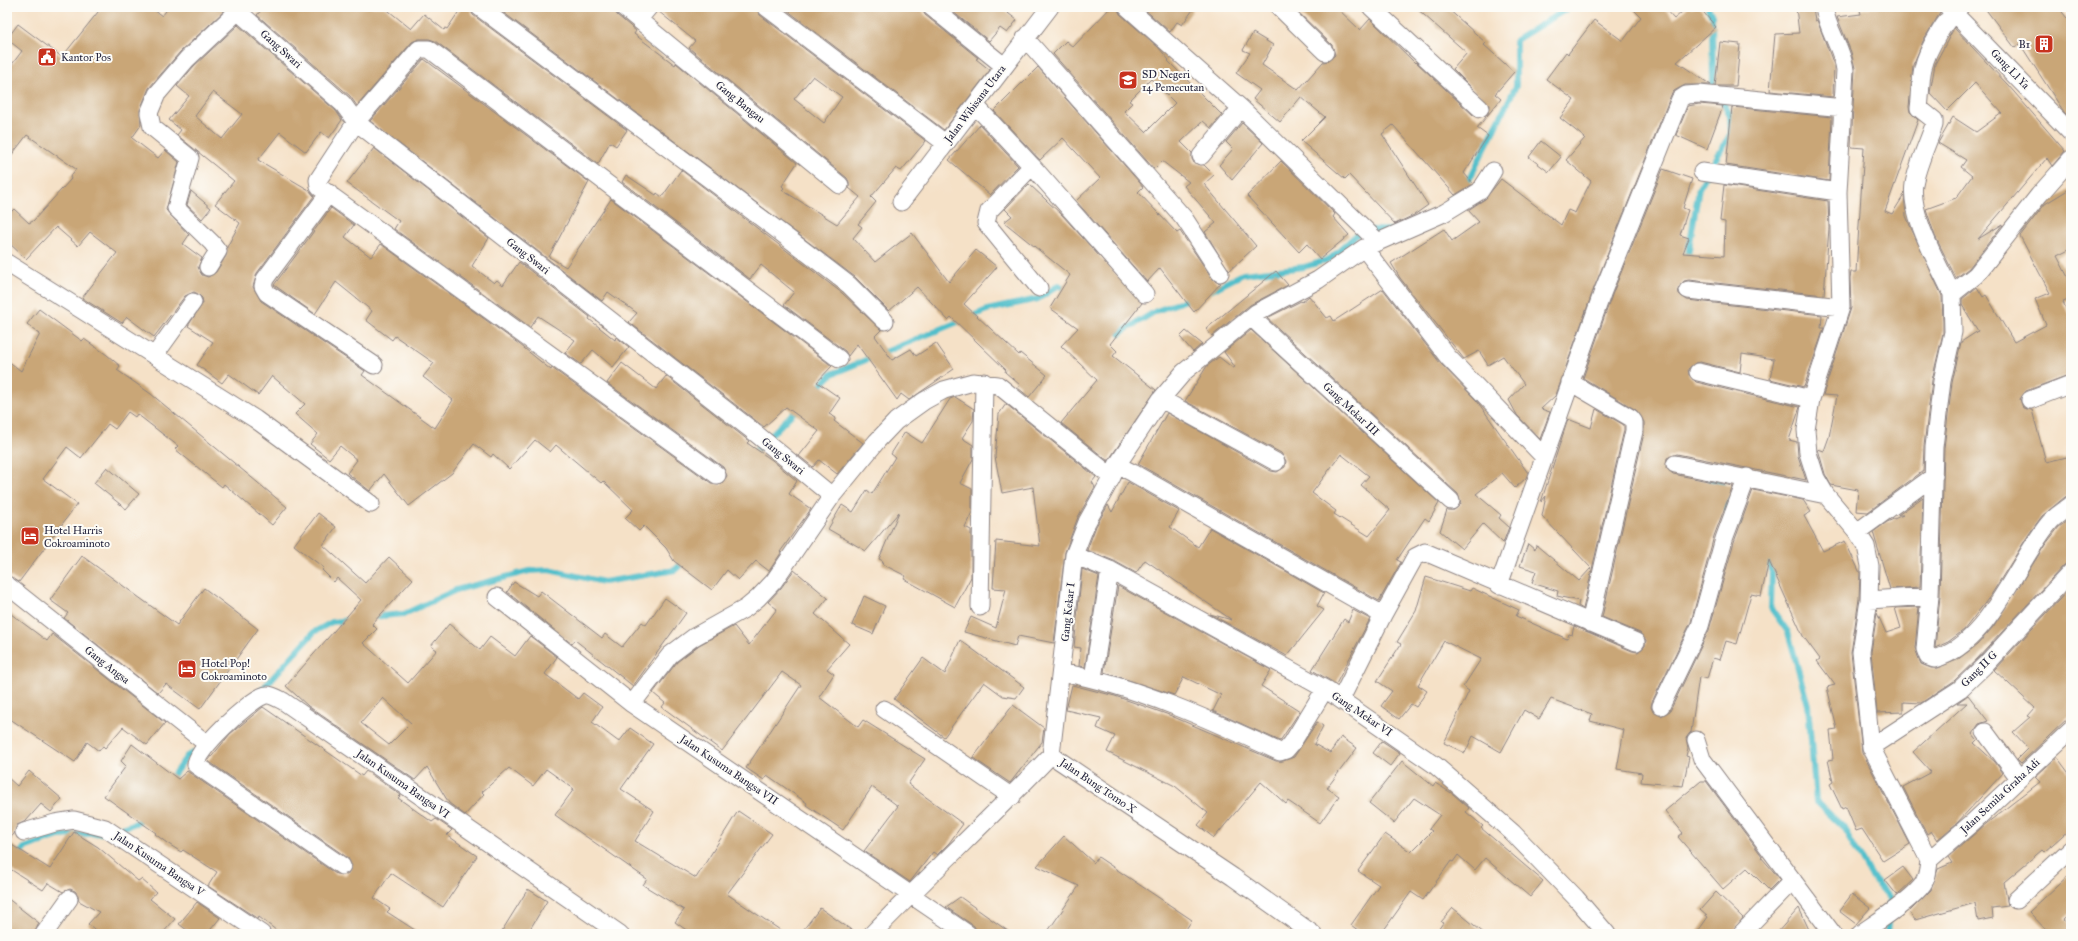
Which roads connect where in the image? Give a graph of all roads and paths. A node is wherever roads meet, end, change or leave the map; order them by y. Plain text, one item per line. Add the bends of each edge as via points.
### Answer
1 (479, 7) edge
2 (623, 7) edge
3 (766, 7) edge
4 (931, 7) edge
5 (1050, 7) edge
6 (1127, 7) edge
7 (1279, 7) edge
8 (1371, 7) edge
9 (1824, 7) edge
10 (236, 9) edge
11 (1953, 9) edge
12 (644, 13) edge
13 (1026, 38) junction
14 (1325, 52) dead end
15 (1004, 66) junction
16 (975, 105) junction
17 (1241, 108) junction
18 (1480, 108) dead end
19 (1844, 108) junction
20 (356, 122) junction
21 (2071, 133) edge
22 (945, 143) junction
23 (1201, 156) dead end
24 (2071, 159) edge
25 (1032, 166) junction
26 (1493, 171) dead end
27 (1702, 172) dead end
28 (840, 185) dead end
29 (1838, 192) junction
30 (329, 193) junction
31 (901, 202) dead end
32 (1371, 242) junction
33 (7, 263) edge
34 (208, 267) dead end
35 (1220, 273) dead end
36 (1039, 288) dead end
37 (1688, 290) dead end
38 (1145, 294) dead end
39 (1952, 294) junction
40 (193, 302) dead end
41 (1842, 307) junction
42 (1251, 317) junction
43 (885, 321) dead end
44 (155, 355) junction
45 (839, 359) dead end
46 (374, 365) dead end
47 (1698, 372) dead end
48 (984, 382) junction
49 (1570, 382) junction
50 (2071, 384) edge
51 (1161, 399) junction
52 (1811, 399) junction
53 (2030, 400) dead end
54 (1544, 457) junction
55 (1276, 462) dead end
56 (1675, 464) dead end
57 (1114, 471) junction
58 (717, 475) dead end
59 (1934, 476) junction
60 (1747, 477) junction
61 (1826, 495) junction
62 (832, 496) junction
63 (1451, 501) dead end
64 (371, 504) dead end
65 (2071, 505) edge
66 (1857, 532) junction
67 (1074, 554) junction
68 (1110, 570) junction
69 (2071, 572) edge
70 (7, 585) edge
71 (1499, 585) junction
72 (497, 596) dead end
73 (1930, 596) junction
74 (1869, 600) junction
75 (980, 607) dead end
76 (1383, 615) junction
77 (1590, 623) junction
78 (1636, 642) dead end
79 (1061, 672) junction
80 (1093, 678) junction
81 (1325, 689) junction
82 (1341, 699) junction
83 (632, 704) junction
84 (1661, 706) dead end
85 (884, 709) dead end
86 (2071, 730) edge
87 (1984, 732) dead end
88 (1696, 740) dead end
89 (207, 744) junction
90 (1871, 747) junction
91 (1051, 755) junction
92 (2019, 778) junction
93 (1012, 797) junction
94 (24, 832) dead end
95 (2071, 849) edge
96 (1929, 860) junction
97 (342, 866) dead end
98 (1793, 880) junction
99 (911, 894) junction
100 (69, 899) dead end
101 (2016, 900) dead end
102 (44, 934) edge
103 (262, 934) edge
104 (620, 934) edge
105 (872, 934) edge
106 (968, 934) edge
107 (1313, 934) edge
108 (1607, 934) edge
109 (1741, 934) edge
110 (1833, 934) edge
111 (1860, 934) edge

1 - 43 street via 790,240 849,286
2 - 12 street, Gang Bangau
3 - 22 street
4 - 15 street
5 - 13 street, Jalan Wibisana Utara
6 - 17 street
7 - 14 street
8 - 18 street
9 - 19 street via 1831,34 1844,64
10 - 20 street, Gang Swari via 343,104
10 - 34 street via 157,94 149,113 152,127 190,158 176,208 218,251
11 - 21 street, Gang Ll Ya
11 - 39 street via 1927,55 1923,69 1919,108 1934,120 1934,125 1914,183 1913,195 1919,222
12 - 28 street, Gang Bangau
13 - 15 street, Jalan Wibisana Utara
13 - 35 street via 1184,218
15 - 16 street, Jalan Wibisana Utara
16 - 22 street, Jalan Wibisana Utara
16 - 25 street
17 - 23 street
17 - 32 street via 1357,222
19 - 29 street
19 - 49 street via 1699,94 1686,95 1680,99 1603,291
20 - 30 street via 318,180 319,187
20 - 45 street via 419,49 429,49
20 - 62 street, Gang Swari via 750,428
22 - 31 street, Jalan Wibisana Utara
24 - 39 street via 2039,195 1976,276
25 - 36 street via 989,211 986,223
25 - 38 street
26 - 32 street, Gang Kekar I via 1476,194 1444,213
27 - 29 street
29 - 41 street
30 - 46 street via 265,279 263,286 267,292
30 - 58 street
32 - 42 street, Gang Kekar I via 1318,280 1265,306
32 - 54 street via 1448,357
33 - 44 street
37 - 41 street
39 - 59 street via 1953,332 1936,419
40 - 44 street
41 - 52 street
42 - 51 street, Gang Kekar I via 1184,372
42 - 63 street, Gang Mekar III
44 - 64 street via 255,419
47 - 52 street
48 - 57 street via 998,385
48 - 62 street via 973,382 944,390 924,400 896,421
48 - 75 street
49 - 54 street
49 - 77 street via 1634,422
50 - 53 street
51 - 55 street
51 - 57 street, Gang Kekar I
52 - 61 street via 1806,430 1808,454 1816,478
54 - 71 street
56 - 60 street
57 - 67 street, Gang Kekar I via 1087,522
57 - 76 street via 1140,477
59 - 66 street
59 - 73 street
60 - 61 street
60 - 84 street via 1724,539 1700,626
61 - 66 street
62 - 83 street via 774,582 746,608 694,637 670,655
65 - 73 street via 2050,521 1984,624 1952,652 1934,659 1926,653
66 - 74 street via 1866,546 1870,566
67 - 68 street, Gang Mekar VI
67 - 79 street, Gang Kekar I
68 - 80 street
68 - 81 street, Gang Mekar VI
69 - 90 street, Gang II G via 1960,689
70 - 89 street, Gang Angsa
71 - 76 street via 1425,552 1415,557
71 - 77 street
72 - 83 street, Jalan Kusuma Bangsa VII
73 - 74 street
74 - 90 street via 1861,652
76 - 82 street
77 - 78 street
79 - 80 street
79 - 91 street, Gang Kekar I
80 - 81 street via 1146,695 1212,721 1280,752 1292,743
81 - 82 street, Gang Mekar VI
82 - 108 street, Gang Mekar VI via 1435,765 1513,833
83 - 99 street, Jalan Kusuma Bangsa VII
85 - 93 street
86 - 92 street, Jalan Semila Graha Adi
87 - 92 street
88 - 98 street via 1702,759
89 - 97 street, Jalan Kusuma Bangsa VI via 196,765
89 - 104 street, Jalan Kusuma Bangsa VI via 251,703 264,695 272,696
90 - 96 street
91 - 93 street, Jalan Bung Tomo X
91 - 107 street, Jalan Bung Tomo X via 1227,872
92 - 96 street, Jalan Semila Graha Adi
93 - 99 street, Jalan Bung Tomo X
94 - 103 street, Jalan Kusuma Bangsa V via 74,820 112,831
95 - 101 street
96 - 111 street via 1928,874 1923,885
98 - 109 street
98 - 110 street
99 - 105 street, Jalan Bung Tomo X
99 - 106 street, Jalan Kusuma Bangsa VII
100 - 102 street

